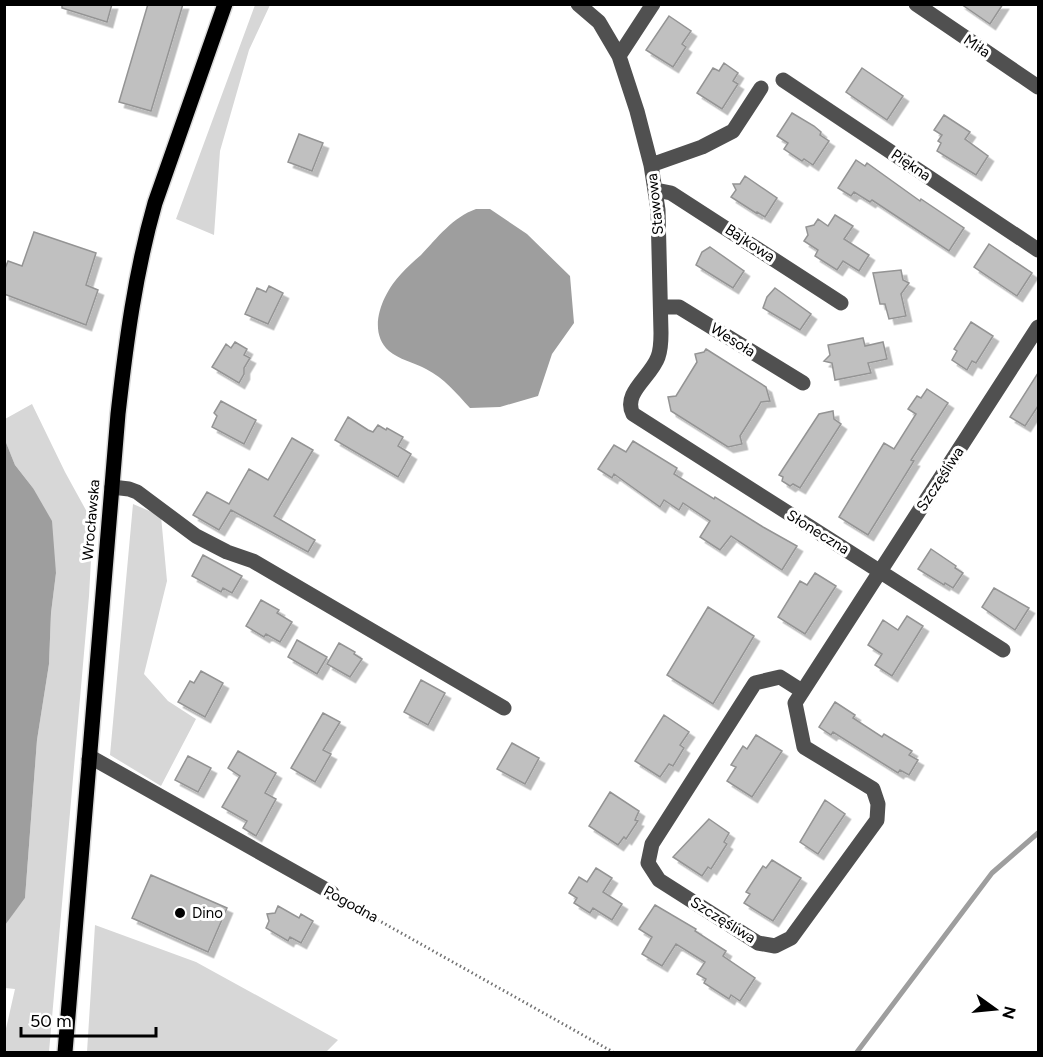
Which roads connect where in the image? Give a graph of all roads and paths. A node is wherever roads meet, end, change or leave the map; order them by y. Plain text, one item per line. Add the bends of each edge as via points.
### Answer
1 (225, 4) edge
2 (578, 4) edge
3 (653, 4) edge
4 (916, 4) edge
5 (620, 56) junction
6 (783, 80) dead end
7 (1038, 87) edge
8 (761, 88) dead end
9 (651, 165) junction
10 (656, 190) junction
11 (1038, 250) edge
12 (841, 303) dead end
13 (661, 307) junction
14 (1038, 327) edge
15 (803, 383) dead end
16 (633, 414) joint
17 (112, 487) junction
18 (880, 571) junction
19 (1003, 650) dead end
20 (802, 691) junction
21 (504, 708) dead end
22 (89, 759) junction
23 (332, 893) joint
24 (64, 1053) edge
25 (613, 1053) edge

1 - 17 main road, Wrocławska via 146,234 128,326
2 - 5 street, Stawowa via 599,22
3 - 5 street
4 - 7 street, Miła
5 - 9 street, Stawowa
6 - 11 street, Piękna
8 - 9 street via 733,131
9 - 10 street, Stawowa
10 - 12 street, Bajkowa via 671,193
10 - 13 street, Stawowa
13 - 15 street, Wesoła via 680,307
13 - 16 street, Stawowa via 659,355 630,398
14 - 18 street, Szczęśliwa
16 - 18 street, Słoneczna
17 - 21 street via 137,492 196,536 253,561
17 - 22 main road, Wrocławska
18 - 19 street, Słoneczna
18 - 20 street, Szczęśliwa
20 - 20 street, Szczęśliwa via 780,677 755,683 652,844 648,863 659,880 758,943 775,946 792,938 877,820 878,804 873,789 804,747 795,703
22 - 23 street, Pogodna
22 - 24 main road, Wrocławska
23 - 25 path, Pogodna

